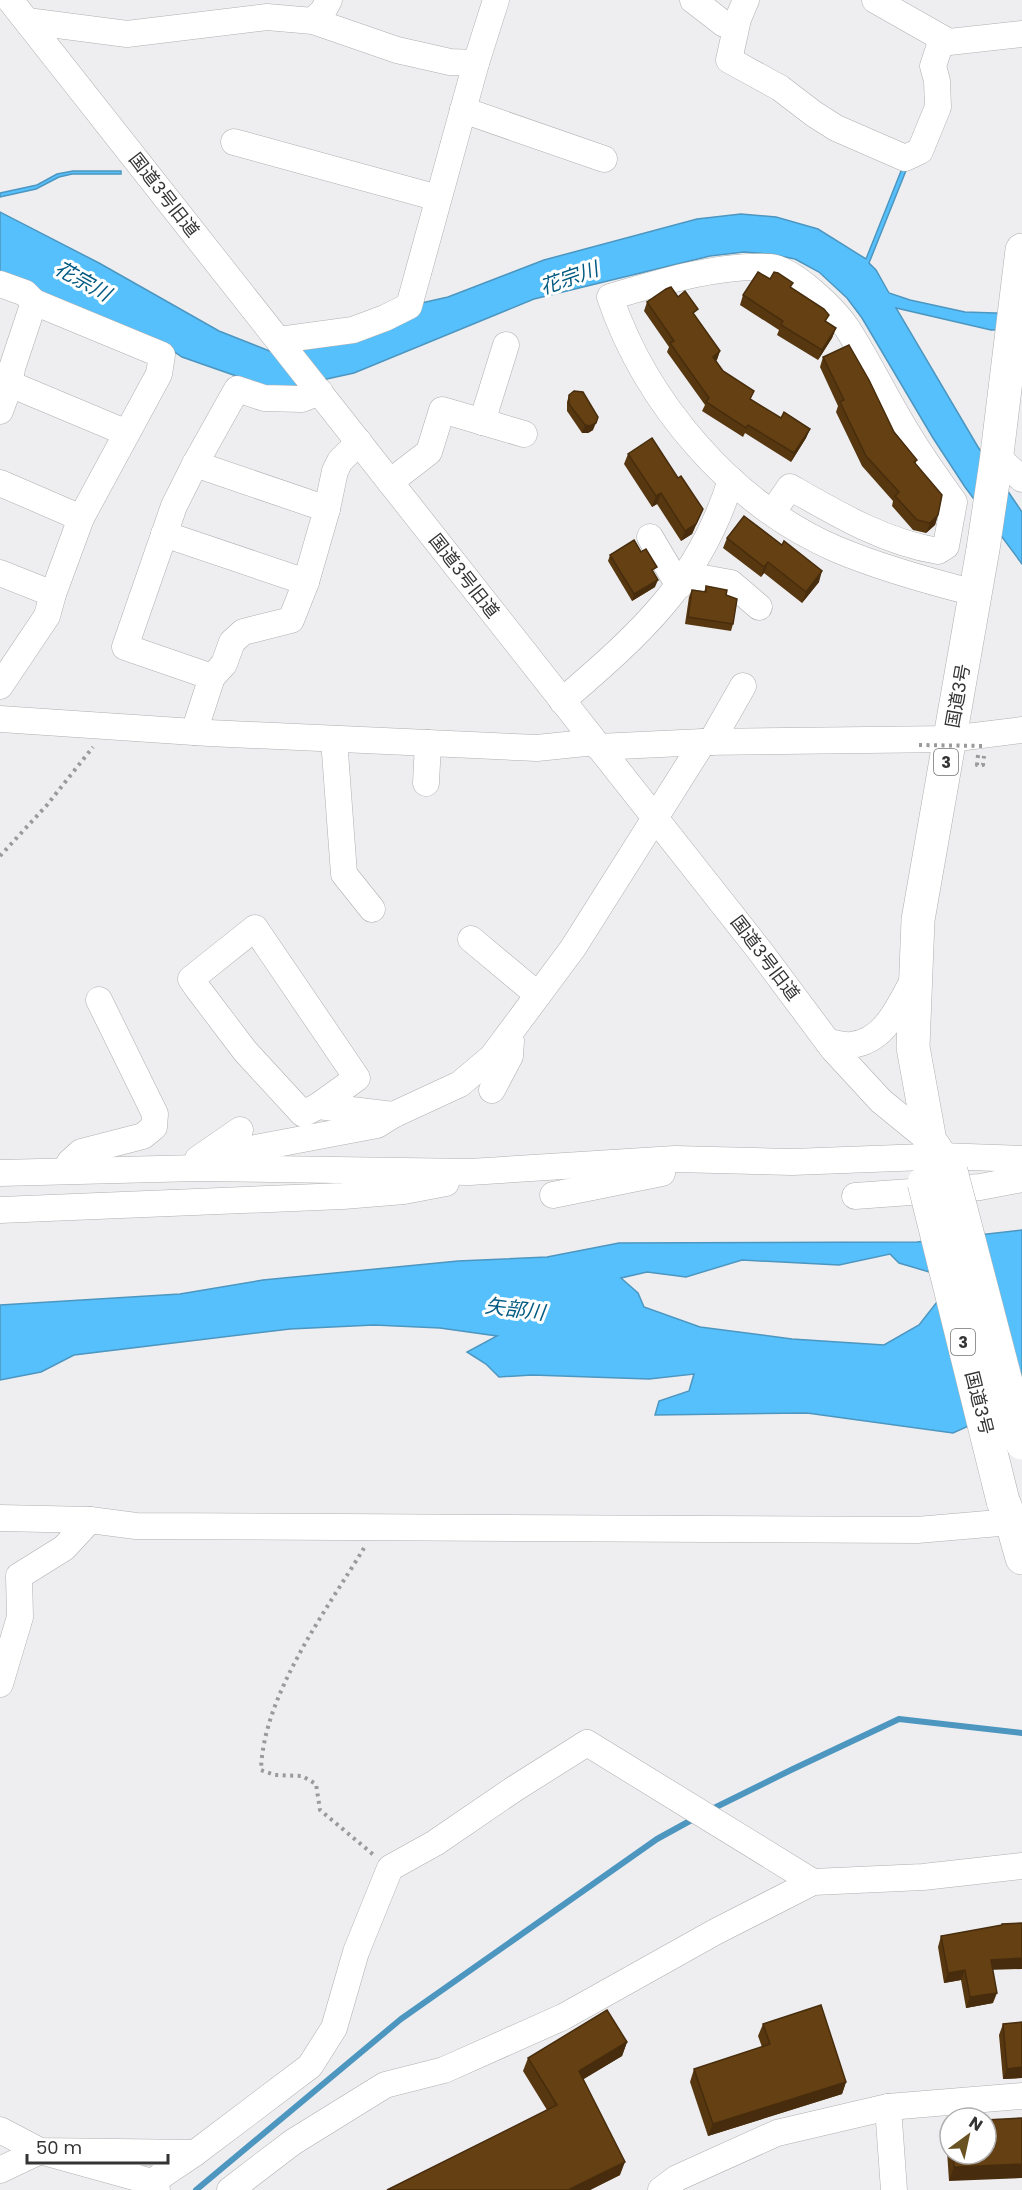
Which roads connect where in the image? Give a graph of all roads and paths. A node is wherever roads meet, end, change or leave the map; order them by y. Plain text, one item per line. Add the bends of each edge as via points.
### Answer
1 (329, 0) edge
2 (496, 0) edge
3 (693, 0) edge
4 (746, 0) edge
5 (875, 0) edge
6 (14, 13) edge
7 (313, 21) junction
8 (736, 24) junction
9 (1022, 34) edge
10 (942, 39) junction
11 (476, 63) junction
12 (463, 110) junction
13 (234, 142) dead end
14 (604, 159) dead end
15 (438, 198) junction
16 (1022, 250) edge
17 (0, 284) edge
18 (34, 302) junction
19 (281, 343) junction
20 (506, 345) dead end
21 (10, 384) junction
22 (319, 391) junction
23 (0, 411) edge
24 (482, 422) junction
25 (127, 433) junction
26 (524, 434) dead end
27 (359, 442) junction
28 (195, 464) junction
29 (1005, 466) edge
30 (731, 480) junction
31 (390, 482) junction
32 (0, 483) edge
33 (327, 509) junction
34 (772, 513) junction
35 (81, 518) junction
36 (164, 534) junction
37 (650, 537) dead end
38 (0, 573) edge
39 (683, 581) junction
40 (306, 582) junction
41 (975, 593) junction
42 (53, 594) junction
43 (759, 607) dead end
44 (212, 677) junction
45 (0, 686) edge
46 (743, 686) dead end
47 (562, 701) junction
48 (0, 718) edge
49 (105, 726) junction
50 (1022, 730) edge
51 (194, 732) junction
52 (334, 739) junction
53 (707, 742) junction
54 (934, 742) junction
55 (428, 743) junction
56 (596, 745) junction
57 (986, 746) dead end
58 (977, 765) dead end
59 (982, 765) dead end
60 (426, 783) dead end
61 (654, 817) junction
62 (0, 856) edge
63 (372, 909) dead end
64 (471, 939) dead end
65 (916, 976) junction
66 (538, 995) junction
67 (99, 1000) dead end
68 (512, 1031) junction
69 (828, 1042) junction
70 (492, 1090) dead end
71 (318, 1106) junction
72 (393, 1115) junction
73 (240, 1130) dead end
74 (1022, 1159) edge
75 (725, 1162) junction
76 (934, 1162) junction
77 (194, 1168) junction
78 (66, 1170) junction
79 (470, 1172) junction
80 (0, 1173) edge
81 (1022, 1179) edge
82 (553, 1195) dead end
83 (855, 1196) dead end
84 (0, 1210) edge
85 (1022, 1443) edge
86 (1013, 1515) edge
87 (0, 1518) edge
88 (90, 1520) junction
89 (377, 1527) junction
90 (1022, 1558) edge
91 (0, 1684) edge
92 (1022, 1866) edge
93 (390, 1868) junction
94 (813, 1882) junction
95 (1022, 2096) edge
96 (888, 2107) junction
97 (0, 2130) edge
98 (40, 2151) junction
99 (195, 2153) junction
100 (0, 2170) edge
101 (155, 2186) edge
102 (230, 2190) edge
103 (661, 2190) edge
104 (894, 2190) edge

1 - 7 street
2 - 11 street
3 - 8 street via 724,24
4 - 8 street
5 - 10 street
6 - 7 street via 127,34 267,17
6 - 19 street, 国道3号旧道
7 - 11 street via 397,50 450,62
8 - 10 street via 729,60 780,88 836,128 905,158 920,151 938,107 933,66
9 - 10 street via 949,42
11 - 12 street
12 - 14 street
12 - 15 street
13 - 15 street
15 - 19 street via 409,306 353,330
16 - 29 highway, 国道3号 / 3
17 - 18 street via 25,293
18 - 21 street
18 - 25 street via 162,355 159,374
19 - 22 street, 国道3号旧道
20 - 24 street
21 - 23 street
21 - 25 street
22 - 27 street, 国道3号旧道
22 - 28 street via 302,399 264,398 237,388
24 - 26 street
24 - 31 street via 442,410 429,452
25 - 35 street
27 - 31 street, 国道3号旧道
27 - 33 street via 335,471
28 - 33 street
28 - 36 street
29 - 41 highway, 国道3号 / 3
30 - 34 street
30 - 34 street via 700,450 650,384 620,326 610,297 718,270 772,267 793,276 846,326 913,442 954,502 946,546 938,551 857,525 790,487
30 - 39 street via 723,506
31 - 47 street, 国道3号旧道
32 - 35 street
33 - 40 street
34 - 41 street via 834,548 916,578
35 - 42 street
36 - 40 street
36 - 44 street via 125,647
37 - 39 street
38 - 42 street
39 - 43 street via 731,583
39 - 47 street via 626,646
40 - 44 street via 291,620 243,632 232,642 224,663
41 - 54 highway, 国道3号 / 3
42 - 45 street via 47,616
44 - 51 street
46 - 53 street
47 - 56 street, 国道3号旧道
48 - 49 street
49 - 51 street
49 - 62 path via 103,735
50 - 54 street
51 - 52 street
52 - 55 street
52 - 63 street via 344,874 358,874
53 - 54 street
53 - 56 street
53 - 61 street
54 - 57 path, bridge
54 - 65 highway, 国道3号 / 3
55 - 56 street via 537,748
55 - 60 street
56 - 61 street, 国道3号旧道
58 - 59 path
61 - 66 street via 573,948
61 - 69 street, 国道3号旧道
64 - 66 street
65 - 69 street via 878,1035 850,1045
65 - 76 highway, 国道3号 / 3 via 913,1047
66 - 68 street
67 - 78 street via 154,1113 154,1127 143,1136 81,1152
68 - 70 street via 510,1056
68 - 72 street via 492,1057 460,1084
69 - 76 street, 国道3号旧道
71 - 71 street via 303,1114 245,1051 191,979 255,928 357,1078
71 - 72 street
72 - 77 street via 377,1125 250,1149
73 - 77 street via 204,1153
74 - 76 street
75 - 76 street
75 - 79 street via 675,1159
75 - 82 street
76 - 85 highway, 国道3号 / 3, bridge
76 - 86 highway, 国道3号 / 3, bridge
77 - 78 street
77 - 79 street
78 - 80 street
79 - 84 street via 469,1179 404,1191 343,1196
81 - 83 street via 980,1187
86 - 89 street via 916,1530
86 - 90 highway, 国道3号 / 3
87 - 88 street
88 - 89 street via 136,1526
88 - 91 street via 64,1548 19,1576 20,1617
89 - 93 path via 295,1664 271,1715 261,1748 261,1770 302,1776 316,1784 320,1810
92 - 94 street via 923,1877
93 - 94 street via 435,1843 587,1743
93 - 99 street via 356,1952 334,2028 310,2066
94 - 102 street via 563,2017 444,2070 385,2085 293,2142
95 - 96 street
96 - 103 street via 777,2133 677,2178
96 - 104 street
97 - 98 street
98 - 99 street
98 - 100 street
98 - 101 street
99 - 101 street

